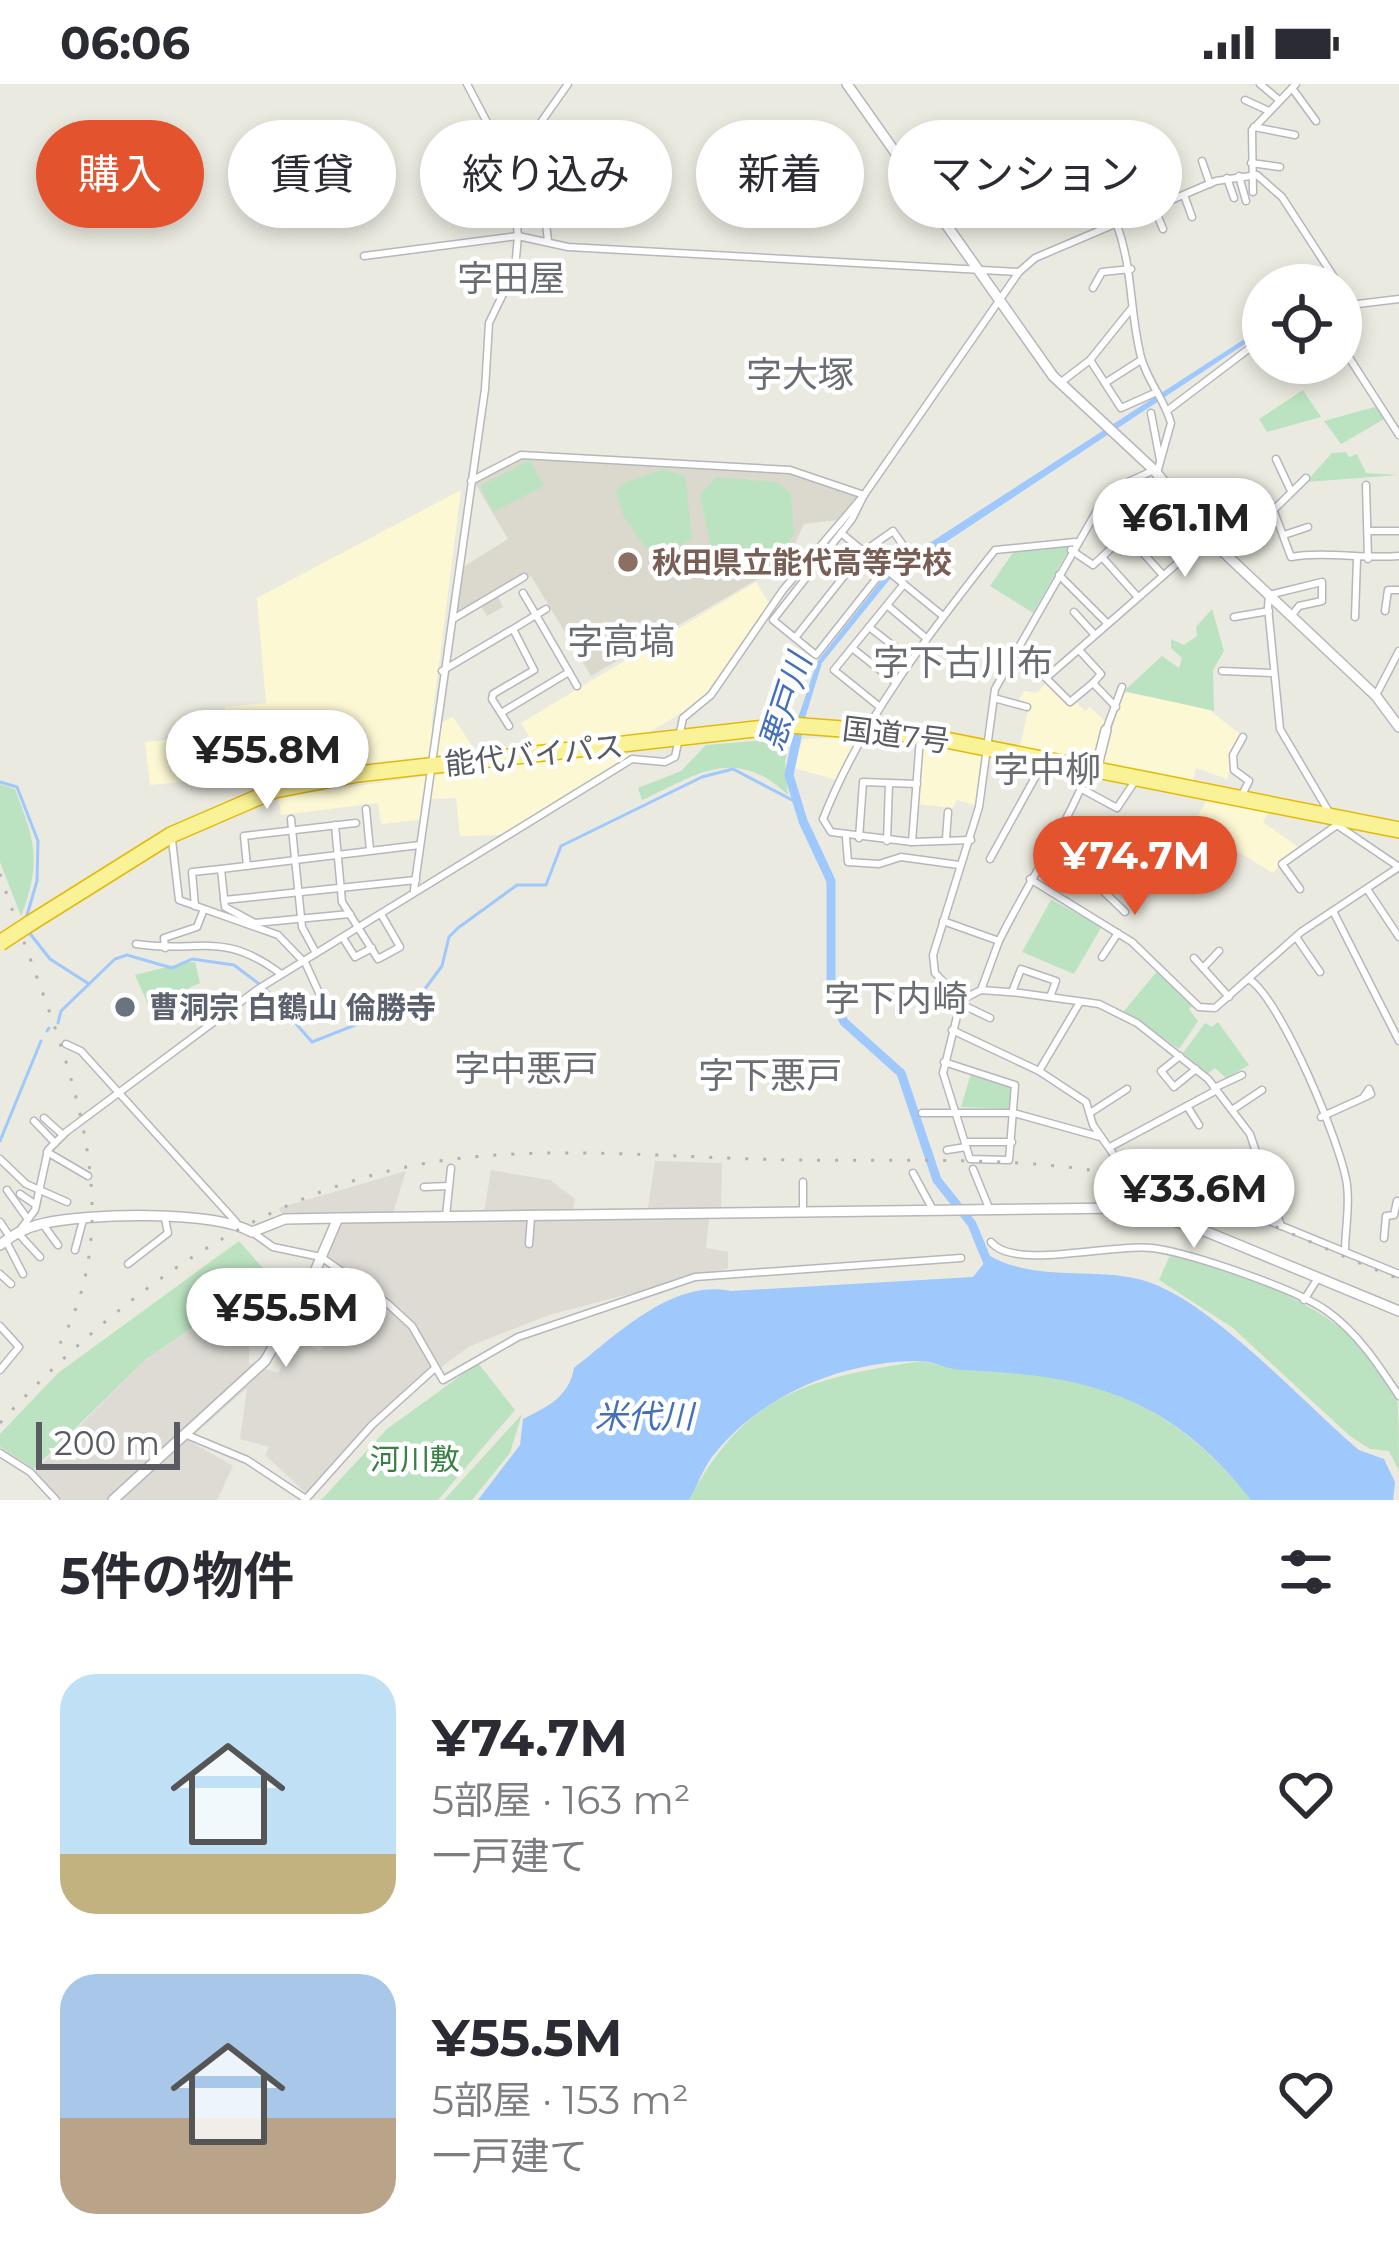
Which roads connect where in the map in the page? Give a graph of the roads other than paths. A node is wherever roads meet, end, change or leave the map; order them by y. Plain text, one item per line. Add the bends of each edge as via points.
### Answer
1 (467, 84) edge
2 (568, 84) edge
3 (847, 84) edge
4 (1260, 84) edge
5 (1294, 86) edge
6 (1245, 100) dead end
7 (1279, 100) junction
8 (1269, 111) junction
9 (486, 120) edge
10 (543, 120) edge
11 (1316, 121) dead end
12 (1254, 128) junction
13 (1295, 135) dead end
14 (1202, 160) dead end
15 (1251, 163) junction
16 (1280, 167) dead end
17 (1218, 169) dead end
18 (1249, 174) junction
19 (1239, 175) junction
20 (1224, 179) junction
21 (1210, 184) junction
22 (1194, 190) junction
23 (1253, 191) dead end
24 (1184, 195) joint
25 (1234, 198) dead end
26 (1246, 201) dead end
27 (1199, 203) dead end
28 (1192, 217) dead end
29 (517, 228) edge
30 (546, 228) edge
31 (1099, 228) edge
32 (1118, 228) edge
33 (518, 236) junction
34 (548, 241) junction
35 (364, 256) dead end
36 (1325, 264) edge
37 (974, 269) junction
38 (1131, 269) junction
39 (1019, 272) junction
40 (1094, 288) dead end
41 (1399, 298) edge
42 (998, 303) junction
43 (1362, 303) edge
44 (1132, 308) junction
45 (1242, 353) edge
46 (1090, 360) junction
47 (1141, 360) junction
48 (1362, 376) edge
49 (1060, 383) junction
50 (1105, 383) junction
51 (1157, 392) junction
52 (1166, 407) junction
53 (1151, 413) dead end
54 (1398, 429) edge
55 (1276, 459) dead end
56 (1158, 469) junction
57 (1306, 478) dead end
58 (471, 482) junction
59 (1366, 485) dead end
60 (1290, 489) junction
61 (864, 495) junction
62 (1181, 500) junction
63 (1250, 500) dead end
64 (1273, 508) junction
65 (1119, 526) dead end
66 (1308, 527) dead end
67 (1163, 530) dead end
68 (1369, 531) junction
69 (1399, 531) edge
70 (841, 533) junction
71 (1126, 534) junction
72 (1209, 536) junction
73 (1284, 536) junction
74 (1073, 546) junction
75 (863, 552) junction
76 (1227, 556) junction
77 (1399, 556) edge
78 (1102, 557) junction
79 (1357, 559) junction
80 (1368, 559) junction
81 (888, 572) junction
82 (1161, 573) junction
83 (1058, 574) junction
84 (524, 577) dead end
85 (904, 584) junction
86 (1399, 590) edge
87 (523, 593) dead end
88 (1136, 595) junction
89 (1268, 595) junction
90 (888, 606) junction
91 (547, 609) dead end
92 (1269, 611) junction
93 (1385, 611) dead end
94 (1073, 612) dead end
95 (536, 615) junction
96 (943, 616) junction
97 (1234, 616) dead end
98 (1291, 616) junction
99 (1355, 617) dead end
100 (450, 621) junction
101 (1107, 623) junction
102 (869, 627) junction
103 (513, 629) junction
104 (1094, 634) junction
105 (795, 638) junction
106 (926, 638) junction
107 (852, 648) junction
108 (1016, 648) junction
109 (1078, 650) junction
110 (1399, 651) edge
111 (909, 659) junction
112 (1396, 663) edge
113 (442, 671) junction
114 (1222, 671) dead end
115 (569, 672) junction
116 (1271, 673) junction
117 (1046, 678) junction
118 (894, 682) junction
119 (1093, 683) junction
120 (577, 686) dead end
121 (1122, 687) dead end
122 (1376, 696) junction
123 (994, 698) junction
124 (880, 706) junction
125 (1116, 706) junction
126 (1028, 707) dead end
127 (501, 712) junction
128 (509, 726) dead end
129 (1399, 727) edge
130 (867, 728) junction
131 (1106, 730) joint
132 (921, 735) junction
133 (1243, 736) dead end
134 (678, 739) junction
135 (988, 748) junction
136 (1044, 760) junction
137 (431, 766) junction
138 (1093, 769) junction
139 (1137, 778) junction
140 (889, 783) junction
141 (917, 784) junction
142 (1080, 788) junction
143 (1240, 799) junction
144 (366, 809) dead end
145 (949, 812) dead end
146 (291, 819) dead end
147 (1335, 819) junction
148 (356, 823) dead end
149 (334, 825) junction
150 (1063, 828) junction
151 (292, 830) junction
152 (1399, 830) edge
153 (171, 835) junction
154 (846, 838) junction
155 (859, 838) junction
156 (946, 839) junction
157 (971, 840) junction
158 (887, 841) junction
159 (1087, 841) dead end
160 (912, 842) junction
161 (420, 845) junction
162 (370, 850) junction
163 (338, 854) junction
164 (990, 859) dead end
165 (294, 860) junction
166 (959, 865) junction
167 (247, 866) junction
168 (1399, 867) edge
169 (221, 868) junction
170 (1030, 879) junction
171 (416, 880) junction
172 (1098, 886) dead end
173 (341, 887) junction
174 (1300, 889) dead end
175 (1366, 889) junction
176 (298, 892) junction
177 (414, 893) junction
178 (224, 900) junction
179 (200, 908) junction
180 (1333, 911) junction
181 (1125, 912) dead end
182 (350, 914) junction
183 (381, 914) junction
184 (301, 920) junction
185 (944, 920) junction
186 (359, 928) junction
187 (1118, 933) junction
188 (1296, 937) junction
189 (343, 938) junction
190 (1399, 938) edge
191 (999, 941) junction
192 (0, 943) edge
193 (136, 944) dead end
194 (371, 948) junction
195 (165, 949) junction
196 (1219, 951) dead end
197 (316, 953) junction
198 (1102, 957) dead end
199 (1194, 958) dead end
200 (303, 960) junction
201 (1203, 968) junction
202 (1320, 972) dead end
203 (281, 974) junction
204 (1249, 980) junction
205 (981, 990) junction
206 (1012, 992) junction
207 (1229, 997) junction
208 (1050, 998) junction
209 (961, 1002) junction
210 (1080, 1002) junction
211 (990, 1018) dead end
212 (331, 1019) dead end
213 (952, 1030) junction
214 (1399, 1042) edge
215 (66, 1044) dead end
216 (1180, 1056) junction
217 (944, 1062) junction
218 (1196, 1069) junction
219 (1040, 1071) junction
220 (1242, 1075) dead end
221 (1127, 1088) dead end
222 (1215, 1089) junction
223 (1262, 1090) dead end
224 (117, 1091) junction
225 (1363, 1098) dead end
226 (1187, 1106) junction
227 (953, 1109) junction
228 (1232, 1110) junction
229 (922, 1113) dead end
230 (1014, 1113) junction
231 (1090, 1113) junction
232 (1322, 1117) junction
233 (44, 1118) dead end
234 (34, 1121) dead end
235 (1199, 1125) dead end
236 (63, 1135) junction
237 (1012, 1142) junction
238 (1108, 1142) junction
239 (55, 1143) junction
240 (966, 1145) junction
241 (947, 1150) dead end
242 (47, 1152) junction
243 (0, 1159) edge
244 (452, 1168) dead end
245 (973, 1169) dead end
246 (913, 1173) dead end
247 (88, 1176) dead end
248 (41, 1178) junction
249 (803, 1181) dead end
250 (449, 1186) junction
251 (55, 1187) dead end
252 (424, 1187) dead end
253 (7, 1190) dead end
254 (39, 1191) junction
255 (1399, 1191) edge
256 (20, 1194) dead end
257 (1398, 1201) edge
258 (67, 1202) dead end
259 (36, 1205) junction
260 (987, 1208) junction
261 (933, 1210) junction
262 (802, 1211) junction
263 (531, 1214) junction
264 (446, 1216) junction
265 (338, 1217) junction
266 (27, 1218) junction
267 (166, 1219) junction
268 (83, 1220) junction
269 (0, 1222) edge
270 (236, 1222) junction
271 (42, 1223) junction
272 (1281, 1226) junction
273 (252, 1232) junction
274 (11, 1237) edge
275 (1384, 1238) dead end
276 (991, 1242) dead end
277 (529, 1244) dead end
278 (58, 1245) dead end
279 (75, 1250) dead end
280 (1345, 1252) junction
281 (321, 1257) junction
282 (40, 1258) dead end
283 (962, 1258) dead end
284 (128, 1264) dead end
285 (0, 1274) edge
286 (22, 1274) dead end
287 (1399, 1274) edge
288 (1318, 1278) junction
289 (11, 1284) dead end
290 (1304, 1300) junction
291 (1399, 1311) edge
292 (0, 1326) edge
293 (0, 1370) edge
294 (434, 1370) junction
295 (1399, 1396) edge
296 (187, 1435) junction
297 (0, 1453) edge
298 (305, 1499) edge
299 (56, 1500) edge
300 (113, 1500) edge

1 - 9 street
2 - 10 street
3 - 37 street
4 - 7 street
5 - 7 street
5 - 11 street
6 - 8 street
7 - 8 street
8 - 12 street
12 - 13 street
12 - 15 street
14 - 21 street
15 - 16 street
15 - 18 street
17 - 20 street
18 - 19 street
18 - 23 street
18 - 36 street via 1280,194
19 - 20 street
19 - 26 street
20 - 21 street
20 - 25 street
21 - 22 street
22 - 24 street
22 - 27 street
24 - 28 street
29 - 33 street
30 - 34 street
31 - 39 street
32 - 38 street
33 - 34 street
33 - 35 street
33 - 58 street via 515,268 486,338
34 - 37 street
37 - 39 street
37 - 42 street
38 - 40 street via 1102,272
38 - 44 street
39 - 42 street
41 - 43 street
42 - 49 street
42 - 61 street
44 - 46 street
44 - 47 street
45 - 52 street
46 - 49 street
46 - 50 street
47 - 50 street
47 - 51 street
48 - 54 street
49 - 56 street
50 - 51 street via 1127,409
51 - 52 street
52 - 56 street via 1171,435
53 - 56 street
55 - 60 street
56 - 62 street
56 - 74 street via 1114,488
57 - 60 street
58 - 61 street via 521,455 790,470
58 - 100 street
59 - 68 street
60 - 64 street
61 - 70 street
61 - 134 street via 783,590 711,695 683,718
62 - 67 street via 1157,523
62 - 72 street
63 - 72 street
64 - 73 street
64 - 76 street
65 - 71 street
66 - 73 street
68 - 69 street
68 - 80 street
70 - 75 street
70 - 105 street via 773,620
71 - 78 street
71 - 82 street
72 - 76 street
72 - 82 street
73 - 79 street via 1291,557
74 - 78 street via 1093,565
74 - 83 street
74 - 96 street via 995,550
75 - 81 street
75 - 81 street via 897,532 908,552
75 - 105 street
76 - 89 street
77 - 80 street
78 - 88 street
79 - 80 street
79 - 99 street
81 - 85 street
81 - 105 street via 816,656
82 - 88 street
83 - 101 street
83 - 108 street
84 - 100 street
85 - 90 street
85 - 96 street
86 - 93 street via 1388,590
87 - 95 street
88 - 101 street
89 - 92 street
89 - 98 street
89 - 98 street via 1322,582 1322,601
90 - 102 street
90 - 106 street
91 - 95 street
92 - 97 street
92 - 116 street
94 - 104 street
95 - 103 street
95 - 115 street
96 - 106 street
98 - 122 street
100 - 113 street
101 - 104 street
102 - 107 street
102 - 111 street
103 - 113 street
103 - 127 street via 534,670 493,694
104 - 109 street
106 - 111 street
107 - 118 street
107 - 124 street via 834,670
108 - 117 street
108 - 123 street
109 - 117 street
109 - 119 street via 1101,674
110 - 112 street
111 - 118 street
112 - 122 street
113 - 137 street
114 - 116 street
115 - 120 street
115 - 127 street
116 - 147 street via 1280,729
117 - 119 street via 1070,702
118 - 124 street
119 - 125 street
121 - 125 street
122 - 129 street
123 - 126 street
123 - 135 street
124 - 130 street
125 - 131 street
127 - 128 street
130 - 132 highway, 国道7号
130 - 134 highway, 国道7号
130 - 154 street via 823,819
131 - 138 street
132 - 135 highway, 国道7号
132 - 141 street
133 - 143 street via 1234,770 1250,781
134 - 137 highway, 能代バイパス
134 - 177 street via 672,760 632,759
135 - 136 highway, 国道7号
135 - 157 street
136 - 138 highway, 国道7号
136 - 164 street
137 - 153 highway, 能代バイパス via 275,790
137 - 161 street
138 - 139 highway, 国道7号
138 - 142 street
139 - 142 street via 1117,808
139 - 143 highway, 国道7号
140 - 141 street
140 - 155 street via 863,782
140 - 158 street
141 - 160 street
142 - 150 street
143 - 147 highway, 国道7号
144 - 162 street
145 - 156 street
146 - 151 street
147 - 152 highway, 国道7号
147 - 168 street
147 - 174 street via 1282,864
148 - 149 street
149 - 151 street
149 - 163 street
150 - 159 street
150 - 170 street
151 - 165 street
151 - 167 street via 244,836
153 - 179 street via 179,900
153 - 192 highway, 能代バイパス, bridge
154 - 155 street
154 - 166 street via 848,862 901,857
155 - 158 street
156 - 157 street
156 - 160 street
157 - 166 street
158 - 160 street
161 - 162 street
161 - 171 street
162 - 163 street
163 - 165 street
163 - 173 street
165 - 167 street
165 - 176 street
166 - 185 street
167 - 169 street
168 - 175 street
169 - 178 street
169 - 179 street via 193,872
170 - 187 street
170 - 191 street
171 - 173 street
171 - 177 street
172 - 181 street
173 - 176 street
173 - 182 street
175 - 180 street
175 - 190 street
176 - 178 street
176 - 184 street
177 - 183 street
178 - 184 street via 228,912 255,923
179 - 195 street via 197,927 164,938
179 - 200 street via 278,935
180 - 188 street
180 - 214 street
182 - 184 street
182 - 186 street
183 - 186 street
183 - 194 street via 400,947 378,959
184 - 197 street
185 - 191 street
185 - 209 street via 932,965
186 - 189 street
186 - 194 street
187 - 198 street
187 - 207 street via 1199,1007 1215,1008
188 - 202 street
188 - 204 street
189 - 194 street via 355,956
189 - 197 street
191 - 205 street
193 - 195 street
195 - 203 street via 197,942 249,950
196 - 201 street
197 - 200 street
199 - 201 street
200 - 203 street
200 - 212 street
201 - 207 street
203 - 224 street
204 - 207 street
204 - 232 street via 1272,1006
205 - 206 street
205 - 209 street
206 - 208 street
206 - 208 street via 1021,969 1056,980
208 - 210 street
209 - 211 street
209 - 213 street
210 - 216 street via 1112,1009
210 - 219 street
213 - 217 street
213 - 219 street
215 - 224 street
216 - 218 street
216 - 218 street via 1161,1071 1174,1087
217 - 227 street
217 - 230 street via 1015,1085
218 - 222 street
219 - 231 street
220 - 222 street
221 - 231 street
222 - 226 street
222 - 228 street
223 - 228 street
224 - 236 street
224 - 270 street
225 - 232 street
226 - 235 street
226 - 238 street
227 - 229 street
227 - 230 street
227 - 240 street
228 - 272 street via 1264,1165
230 - 237 street
230 - 238 street
231 - 238 street
232 - 280 street via 1348,1186
233 - 236 street
234 - 239 street
236 - 239 street
237 - 240 street
237 - 240 street via 1009,1160 970,1159
238 - 272 street via 1125,1171
239 - 242 street
240 - 241 street
242 - 247 street
242 - 248 street
243 - 254 street
244 - 250 street
245 - 260 street
246 - 261 street
248 - 251 street
248 - 254 street
249 - 262 street
250 - 252 street
250 - 264 street
253 - 266 street
254 - 258 street
254 - 259 street
255 - 257 street
256 - 259 street
257 - 275 street
259 - 266 street
260 - 261 street
260 - 288 street via 1136,1209
261 - 262 street
262 - 263 street
263 - 264 street
263 - 277 street
264 - 265 street
265 - 273 street via 285,1219
265 - 281 street
266 - 274 street
267 - 268 street
267 - 270 street
267 - 284 street via 168,1233
268 - 271 street
268 - 279 street
269 - 274 street
270 - 273 street
271 - 274 street
271 - 278 street
272 - 280 street
273 - 281 street via 260,1242
274 - 282 street
274 - 286 street
276 - 290 street via 1009,1256 1152,1248
280 - 287 street
281 - 294 street via 399,1313
281 - 296 street via 265,1361
283 - 294 street via 695,1276 518,1337 449,1378
285 - 289 street
288 - 290 street
288 - 291 street
290 - 295 street via 1343,1325
292 - 293 street via 20,1347
294 - 298 street
296 - 298 street via 247,1460
296 - 300 street
297 - 299 street

